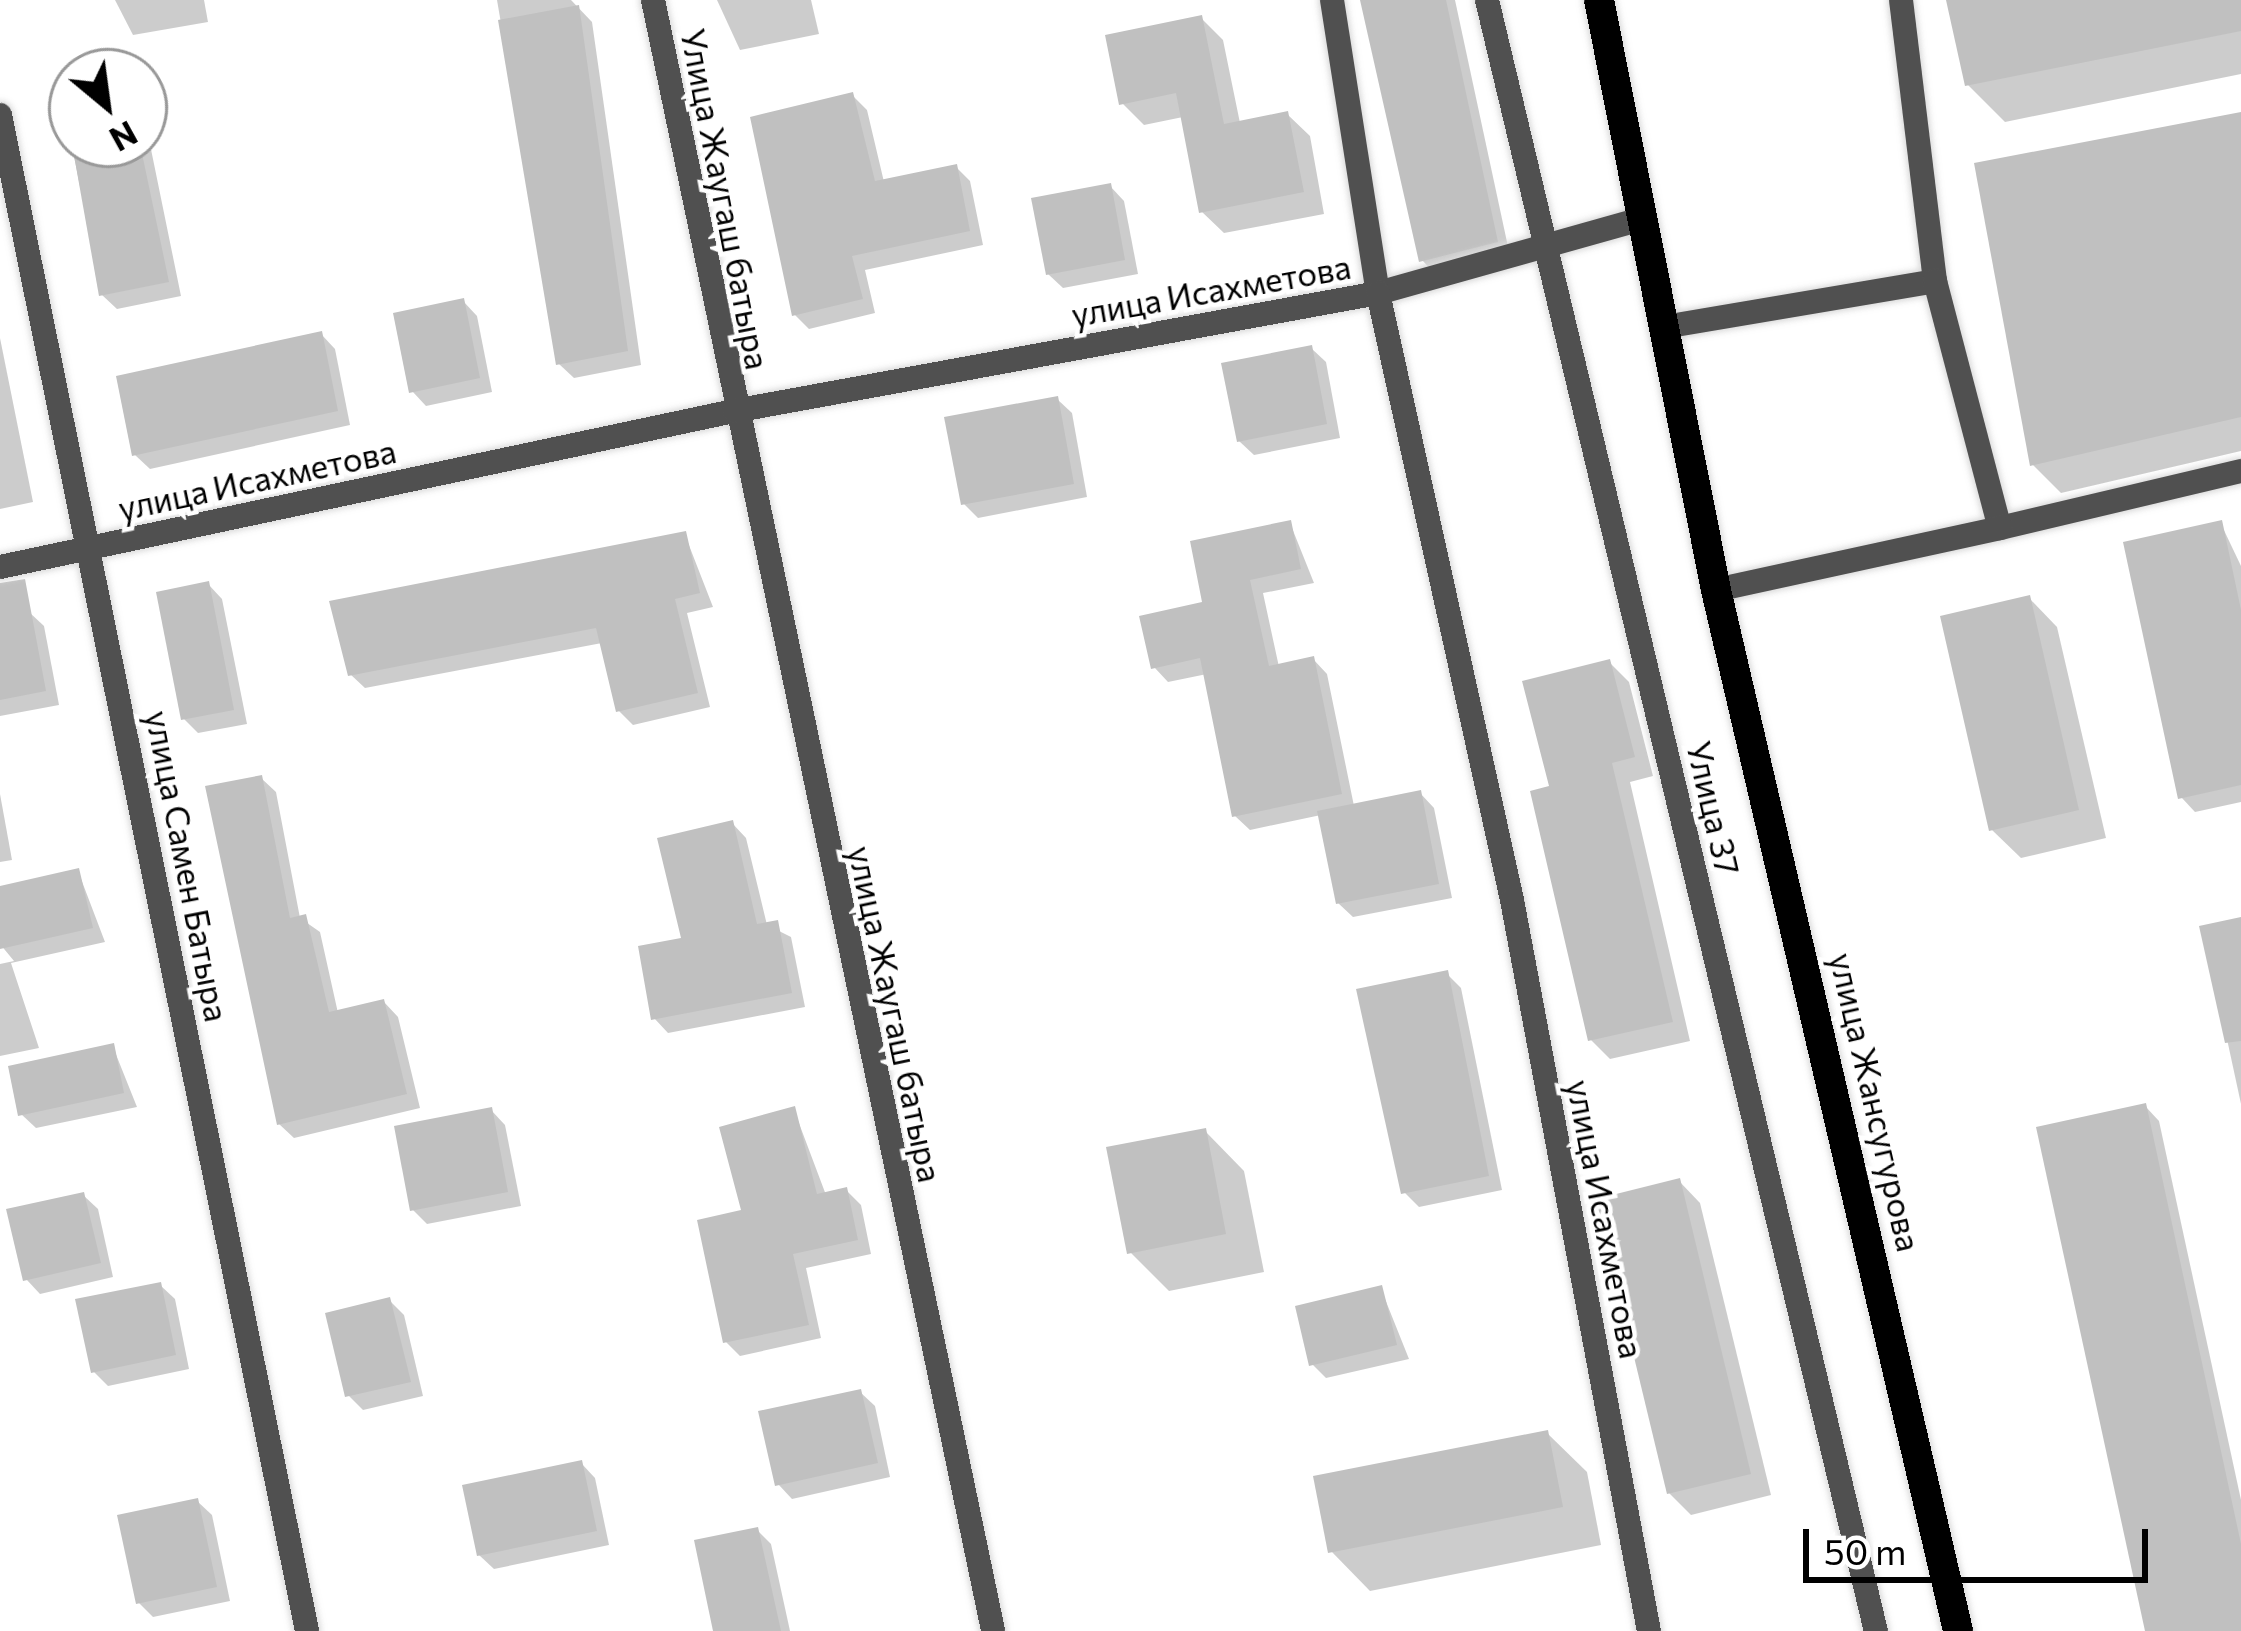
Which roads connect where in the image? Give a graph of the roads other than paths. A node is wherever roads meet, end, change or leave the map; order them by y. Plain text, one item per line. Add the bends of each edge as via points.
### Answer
1 (653, 0) edge
2 (1332, 0) edge
3 (1487, 0) edge
4 (1599, 0) edge
5 (1901, 0) edge
6 (0, 115) edge
7 (1641, 220) junction
8 (1935, 281) junction
9 (1378, 293) junction
10 (1664, 327) junction
11 (734, 411) junction
12 (2241, 470) edge
13 (2000, 528) junction
14 (90, 548) junction
15 (0, 567) edge
16 (1716, 590) junction
17 (307, 1631) edge
18 (993, 1631) edge
19 (1649, 1631) edge
20 (1876, 1631) edge
21 (1958, 1631) edge

1 - 11 street, Улица Жаугаш батыра
2 - 9 street
3 - 20 street, Улица 37
4 - 7 main road, улица Жансугурова
5 - 8 street
6 - 14 street, улица Самен Батыра
7 - 9 street
7 - 10 main road, улица Жансугурова
8 - 10 street
8 - 13 street
9 - 11 street, улица Исахметова
9 - 19 street, улица Исахметова via 1512,900
10 - 16 main road, улица Жансугурова
11 - 14 street, улица Исахметова
11 - 18 street, улица Жаугаш батыра
12 - 13 street
13 - 16 street
14 - 15 street, улица Исахметова
14 - 17 street, улица Самен Батыра
16 - 21 main road, улица Жансугурова

